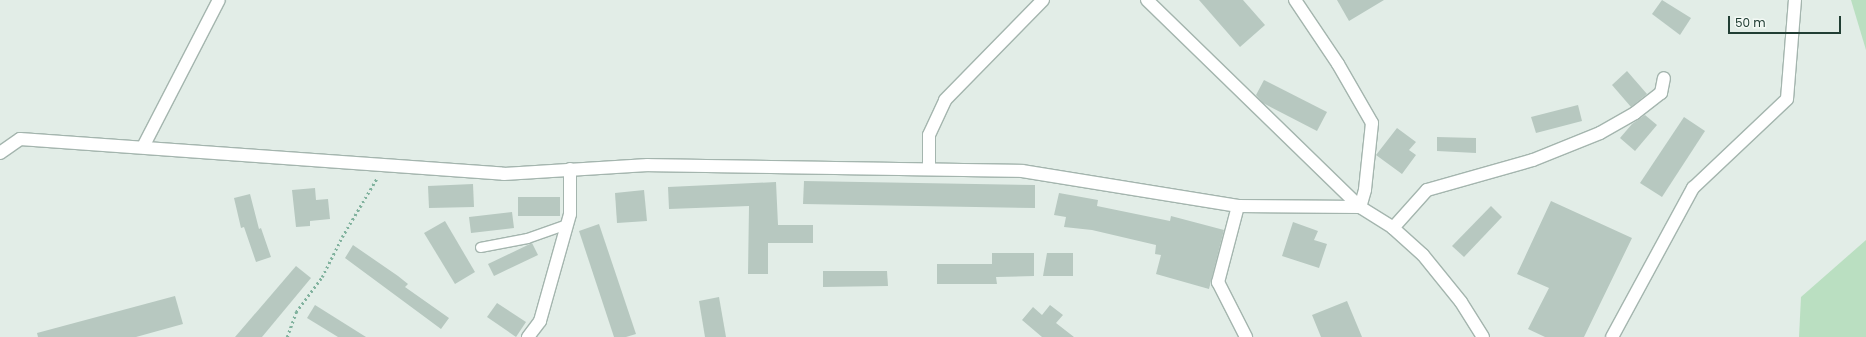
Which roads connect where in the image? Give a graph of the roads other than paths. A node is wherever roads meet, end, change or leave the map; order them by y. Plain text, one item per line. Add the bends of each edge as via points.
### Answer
1 (219, 0) edge
2 (1043, 0) edge
3 (1147, 0) edge
4 (1295, 0) edge
5 (1796, 0) edge
6 (1664, 78) dead end
7 (143, 147) junction
8 (0, 153) edge
9 (570, 169) junction
10 (929, 169) junction
11 (1238, 206) junction
12 (1360, 206) junction
13 (567, 224) junction
14 (1393, 228) junction
15 (480, 247) dead end
16 (535, 334) edge
17 (1246, 337) edge
18 (1483, 337) edge
19 (1612, 337) edge

1 - 7 street
2 - 10 street via 945,100 929,135
3 - 12 street
4 - 12 street via 1362,103 1372,123 1365,190
5 - 19 street via 1787,99 1693,188
6 - 14 street via 1661,93 1600,133 1533,160 1426,190
7 - 8 street via 20,140
7 - 9 street via 504,174
9 - 10 street via 648,165
9 - 13 street via 570,214
10 - 11 street via 1022,171
11 - 12 street
11 - 17 street via 1218,282
12 - 14 street
13 - 15 lane via 527,238
13 - 16 street
14 - 18 street via 1423,255 1447,284

